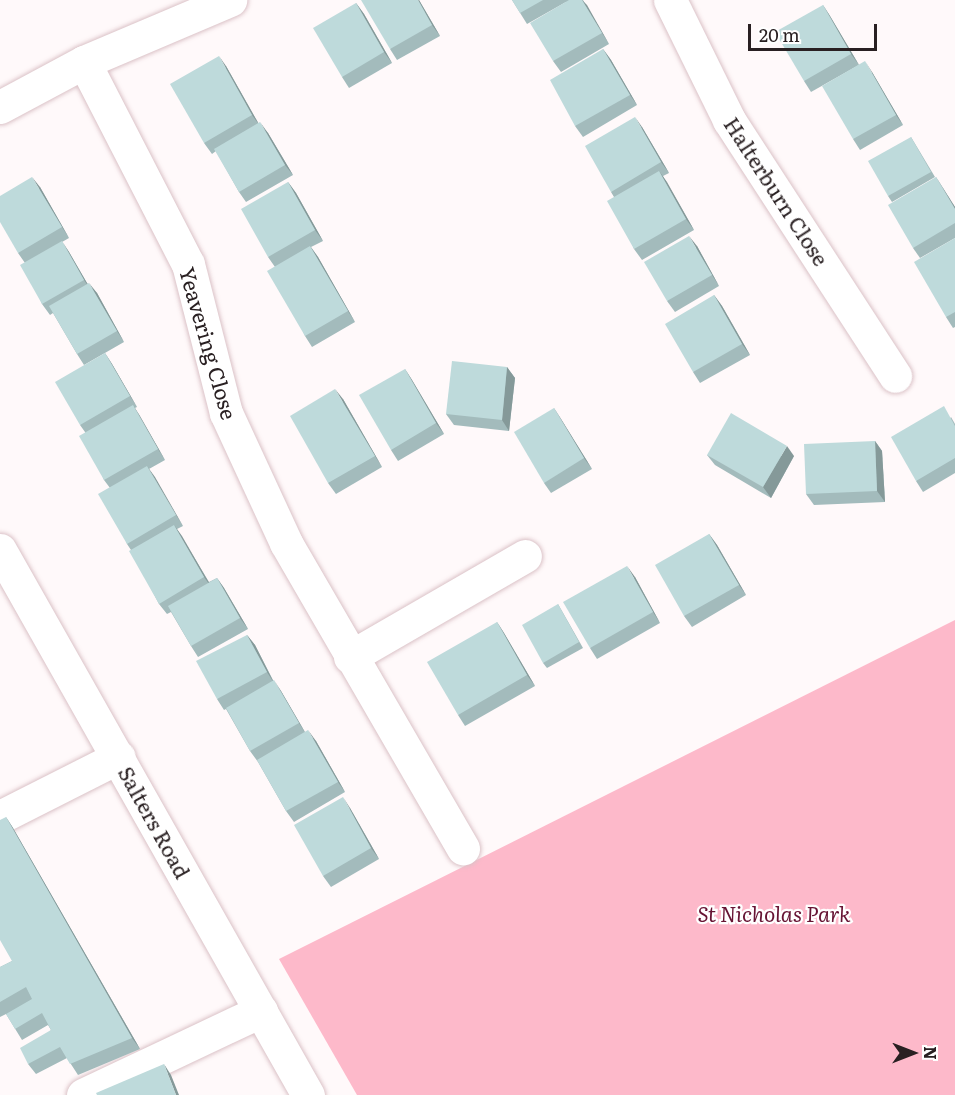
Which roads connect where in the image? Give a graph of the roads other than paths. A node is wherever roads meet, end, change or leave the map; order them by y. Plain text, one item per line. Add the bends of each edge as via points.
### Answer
1 (230, 0) edge
2 (670, 0) edge
3 (84, 62) junction
4 (0, 107) edge
5 (895, 376) dead end
6 (0, 550) edge
7 (525, 556) dead end
8 (350, 657) junction
9 (119, 757) junction
10 (0, 817) edge
11 (463, 848) dead end
12 (261, 1011) junction
13 (83, 1095) edge
14 (308, 1095) edge

1 - 3 street
2 - 5 street, Halterburn Close via 729,120
3 - 4 street
3 - 8 street, Yeavering Close via 188,264 226,413 286,543
6 - 9 street, Salters Road
7 - 8 street
8 - 11 street, Yeavering Close
9 - 10 street
9 - 12 street, Salters Road
12 - 13 street
12 - 14 street, Salters Road

